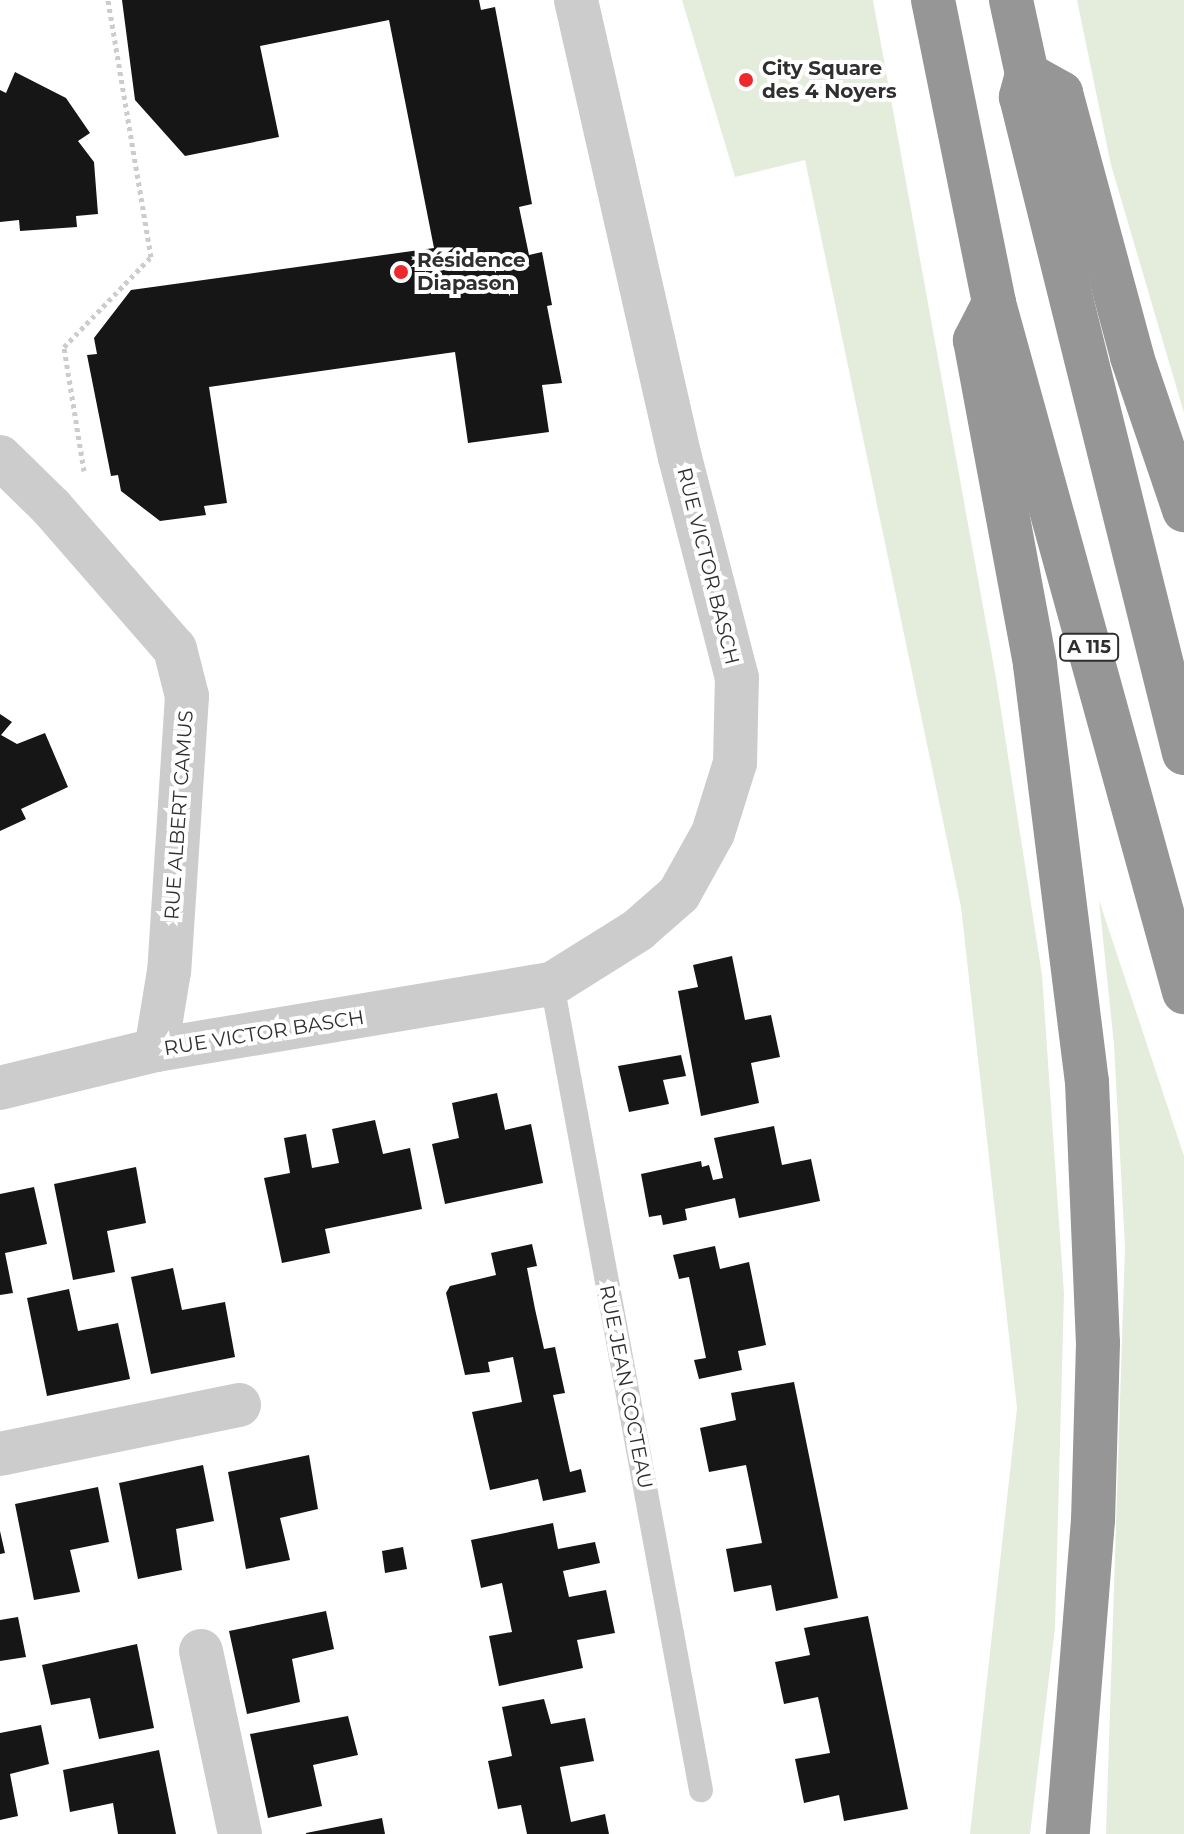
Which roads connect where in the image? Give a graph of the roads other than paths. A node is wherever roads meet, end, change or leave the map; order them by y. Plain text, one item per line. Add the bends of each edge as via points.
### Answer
1 (576, 0) edge
2 (933, 0) edge
3 (1011, 0) edge
4 (1027, 74) junction
5 (994, 303) junction
6 (0, 457) edge
7 (1184, 510) edge
8 (1184, 753) edge
9 (552, 984) junction
10 (1184, 992) edge
11 (156, 1050) junction
12 (0, 1088) edge
13 (239, 1405) dead end
14 (0, 1454) edge
15 (201, 1651) dead end
16 (701, 1790) dead end
17 (240, 1834) edge
18 (1068, 1834) edge

1 - 9 street, RUE VICTOR BASCH via 677,443 737,678 735,749 713,833 679,894 638,930
2 - 5 highway, A 115
3 - 4 highway
4 - 7 highway via 1061,93 1132,357
4 - 8 highway via 1021,97
5 - 10 highway, A 115
5 - 18 highway via 975,340 1035,665 1073,946 1087,1098 1098,1343 1093,1520
6 - 11 street, RUE ALBERT CAMUS via 175,649 187,696 169,971
9 - 11 street, RUE VICTOR BASCH
9 - 16 lane, RUE JEAN COCTEAU
11 - 12 street, RUE VICTOR BASCH
13 - 14 street
15 - 17 street

